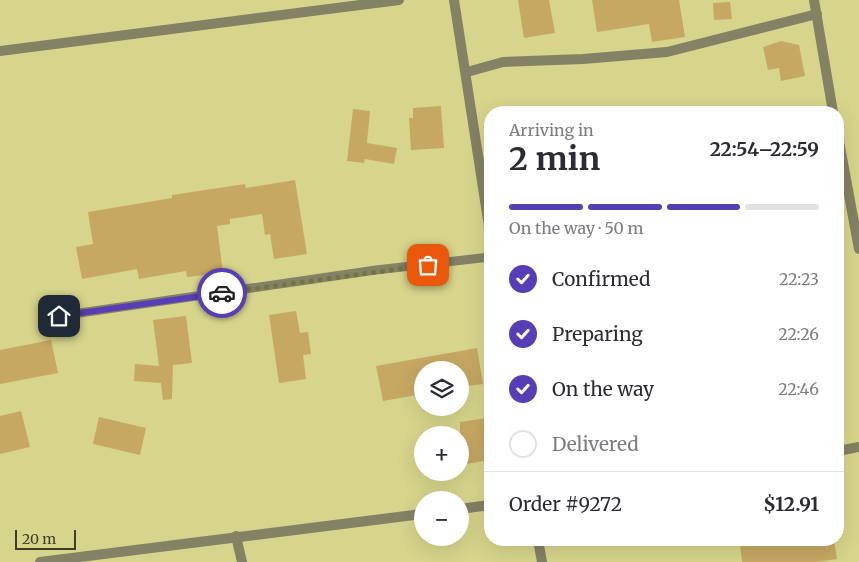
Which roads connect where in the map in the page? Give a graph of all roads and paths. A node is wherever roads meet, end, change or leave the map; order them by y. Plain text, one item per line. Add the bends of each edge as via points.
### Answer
1 (399, 0) edge
2 (454, 0) edge
3 (814, 0) edge
4 (816, 14) junction
5 (0, 52) edge
6 (466, 72) junction
7 (832, 106) edge
8 (844, 168) edge
9 (484, 193) edge
10 (859, 249) edge
11 (484, 258) edge
12 (59, 316) dead end
13 (859, 447) edge
14 (844, 450) edge
15 (484, 506) edge
16 (469, 508) edge
17 (414, 515) edge
18 (236, 536) junction
19 (539, 546) edge
20 (40, 562) edge
21 (242, 562) edge
22 (542, 562) edge

1 - 5 street
2 - 6 street
3 - 4 street
4 - 6 street via 667,52 503,62
4 - 7 street
6 - 9 street
8 - 10 street
11 - 12 lane
13 - 14 street
15 - 16 street
17 - 18 street
18 - 20 street
18 - 21 street
19 - 22 street

